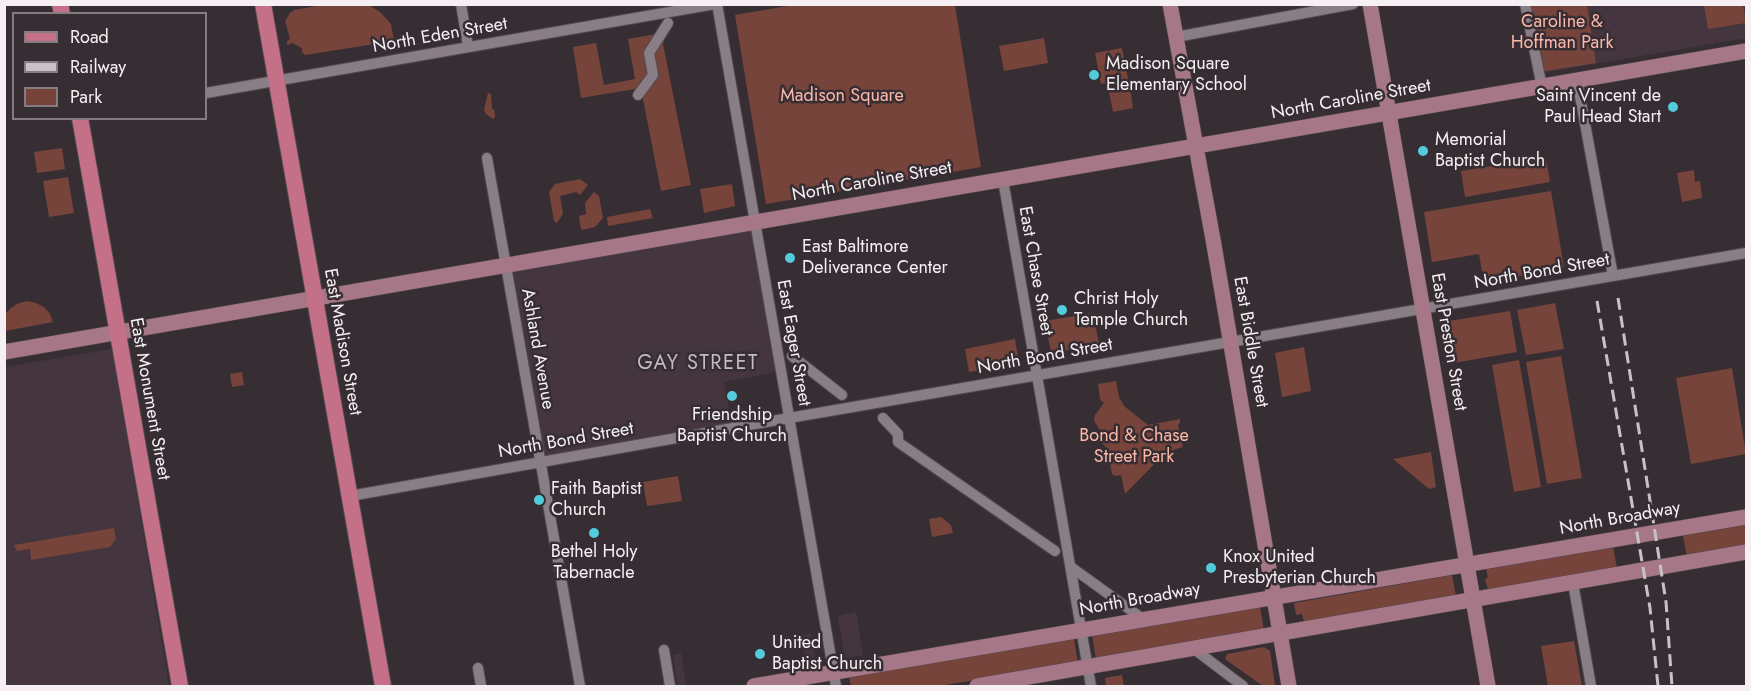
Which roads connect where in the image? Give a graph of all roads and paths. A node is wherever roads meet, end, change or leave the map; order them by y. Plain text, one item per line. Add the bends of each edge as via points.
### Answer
1 (263, 4) edge
2 (461, 4) edge
3 (716, 4) edge
4 (1170, 4) edge
5 (1353, 4) edge
6 (1370, 4) edge
7 (1525, 4) edge
8 (660, 9) edge
9 (668, 23) dead end
10 (1176, 37) junction
11 (468, 47) junction
12 (1746, 51) edge
13 (1578, 80) junction
14 (277, 81) junction
15 (1542, 87) junction
16 (207, 93) edge
17 (638, 95) dead end
18 (1388, 113) junction
19 (80, 120) edge
20 (1195, 146) junction
21 (486, 158) dead end
22 (1003, 180) junction
23 (755, 222) junction
24 (1746, 253) edge
25 (506, 265) junction
26 (1613, 276) junction
27 (315, 298) junction
28 (1422, 309) junction
29 (118, 332) junction
30 (1230, 343) junction
31 (4, 352) edge
32 (792, 356) dead end
33 (1037, 375) junction
34 (842, 395) dead end
35 (789, 418) junction
36 (883, 418) dead end
37 (541, 463) junction
38 (350, 496) junction
39 (1746, 517) edge
40 (1054, 550) dead end
41 (1746, 552) edge
42 (1467, 564) junction
43 (1071, 567) junction
44 (1573, 583) junction
45 (1274, 597) junction
46 (1473, 601) junction
47 (1143, 619) junction
48 (1081, 630) junction
49 (1281, 634) junction
50 (664, 650) dead end
51 (1194, 650) junction
52 (478, 668) dead end
53 (1088, 668) junction
54 (835, 680) edge
55 (180, 687) edge
56 (383, 687) edge
57 (481, 687) edge
58 (580, 687) edge
59 (670, 687) edge
60 (754, 687) edge
61 (977, 687) edge
62 (1091, 687) edge
63 (1243, 687) edge
64 (1289, 687) edge
65 (1488, 687) edge
66 (1591, 687) edge

1 - 14 main road, East Madison Street
2 - 11 street
3 - 8 street, North Eden Street
3 - 23 street, East Eager Street
4 - 10 main road, East Biddle Street
5 - 10 street
6 - 18 main road, East Preston Street
7 - 15 street
8 - 11 street, North Eden Street
9 - 17 street via 649,53 653,75
10 - 20 main road, East Biddle Street
11 - 14 street, North Eden Street
12 - 13 main road, North Caroline Street
13 - 15 main road, North Caroline Street
13 - 26 street
14 - 16 street, North Eden Street
14 - 27 main road, East Madison Street
15 - 18 main road, North Caroline Street
18 - 20 main road, North Caroline Street
18 - 28 main road, East Preston Street
19 - 29 main road, East Monument Street
20 - 22 main road, North Caroline Street
20 - 30 main road, East Biddle Street
21 - 25 street, Ashland Avenue
22 - 23 main road, North Caroline Street
22 - 33 street, East Chase Street
23 - 25 main road, North Caroline Street
23 - 35 street, East Eager Street
24 - 26 street, North Bond Street
25 - 27 main road, North Caroline Street
25 - 37 street, Ashland Avenue
26 - 28 street, North Bond Street
27 - 29 main road, North Caroline Street
27 - 38 main road, East Madison Street
28 - 30 street, North Bond Street
28 - 42 main road, East Preston Street
29 - 31 main road, North Caroline Street
29 - 55 main road, East Monument Street
30 - 33 street, North Bond Street
30 - 45 main road, East Biddle Street
32 - 34 street
33 - 35 street, North Bond Street
33 - 43 street, East Chase Street
35 - 37 street, North Bond Street
35 - 54 street, East Eager Street
36 - 40 street via 898,434 898,442
37 - 38 street, North Bond Street
37 - 58 street, Ashland Avenue
38 - 56 main road, East Madison Street
39 - 42 main road, North Broadway
41 - 44 main road
42 - 45 main road, North Broadway
42 - 46 main road, East Preston Street
43 - 47 street
43 - 48 street, East Chase Street
44 - 46 main road
44 - 66 street
45 - 47 main road, North Broadway
45 - 49 main road, East Biddle Street
46 - 49 main road
46 - 65 main road, East Preston Street
47 - 48 main road, North Broadway
48 - 53 street, East Chase Street
48 - 54 main road, North Broadway
49 - 51 main road
49 - 64 main road, East Biddle Street
50 - 59 street
51 - 53 main road
51 - 63 street
52 - 57 street
53 - 61 main road
53 - 62 street, East Chase Street
54 - 60 main road, North Broadway

